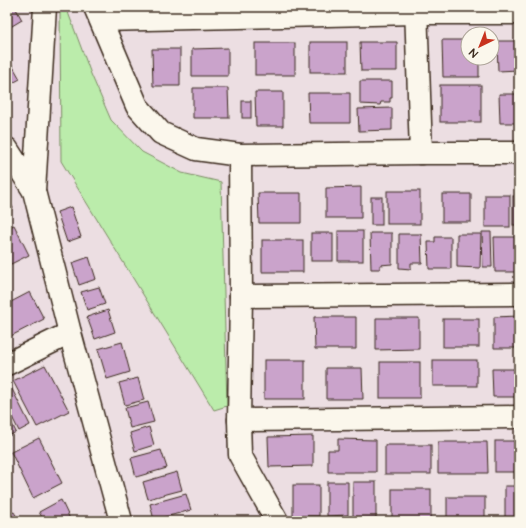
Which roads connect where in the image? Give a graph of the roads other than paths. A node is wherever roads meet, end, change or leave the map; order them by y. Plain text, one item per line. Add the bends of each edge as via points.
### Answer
1 (45, 7) edge
2 (416, 10) edge
3 (98, 14) edge
4 (519, 14) edge
5 (7, 149) edge
6 (420, 153) junction
7 (519, 153) edge
8 (240, 155) junction
9 (34, 192) junction
10 (519, 294) edge
11 (241, 296) junction
12 (70, 333) junction
13 (7, 364) edge
14 (519, 417) edge
15 (239, 420) junction
16 (121, 521) edge
17 (277, 521) edge

1 - 9 street
2 - 3 street
2 - 4 street
2 - 6 street
3 - 8 street via 137,106 161,133 196,149
5 - 9 street
6 - 7 street
6 - 8 street
8 - 11 street
9 - 12 street
10 - 11 street
11 - 15 street
12 - 13 street
12 - 16 street
14 - 15 street
15 - 17 street via 240,455

